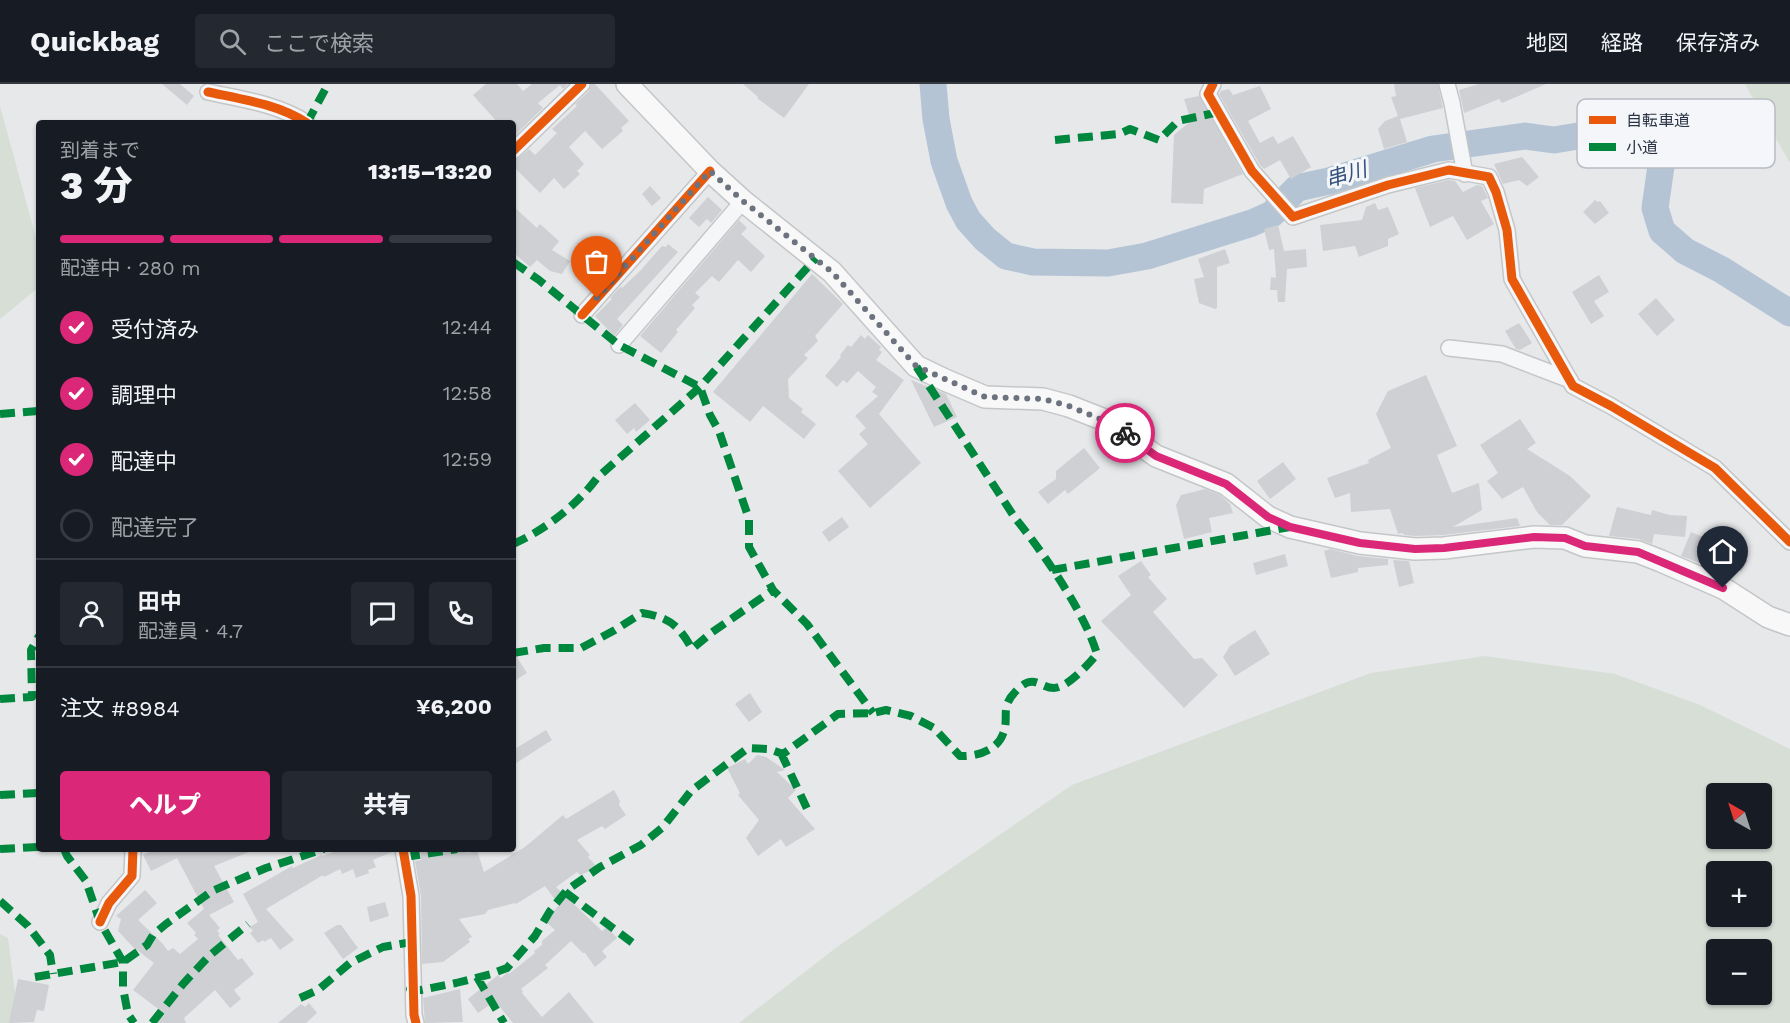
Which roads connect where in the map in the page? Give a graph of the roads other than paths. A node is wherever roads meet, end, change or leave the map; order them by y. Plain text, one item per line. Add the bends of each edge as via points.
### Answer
1 (582, 84) edge
2 (627, 84) edge
3 (1213, 84) edge
4 (1447, 84) edge
5 (208, 92) dead end
6 (302, 120) edge
7 (516, 148) edge
8 (710, 171) junction
9 (1465, 174) junction
10 (743, 201) junction
11 (582, 315) dead end
12 (619, 345) dead end
13 (1449, 348) dead end
14 (1569, 380) junction
15 (1790, 542) edge
16 (1790, 625) edge
17 (133, 852) edge
18 (404, 852) edge
19 (100, 922) dead end
20 (416, 1023) edge

1 - 7 street
2 - 8 main road
3 - 9 street via 1208,94 1252,171 1293,217 1388,185 1449,170
4 - 9 street
5 - 6 street via 267,106
8 - 10 main road
8 - 11 street
9 - 14 street via 1489,177 1507,230 1512,279
10 - 12 street
10 - 16 main road via 832,272 916,366 985,397 1043,399 1107,422 1156,456 1226,484 1268,517 1290,527 1360,543 1415,549 1534,537 1565,538 1585,546 1638,552 1723,588 1768,617
13 - 14 street via 1502,354
14 - 15 street via 1573,386 1714,468
17 - 19 street via 132,876 109,903
18 - 20 street via 411,896

